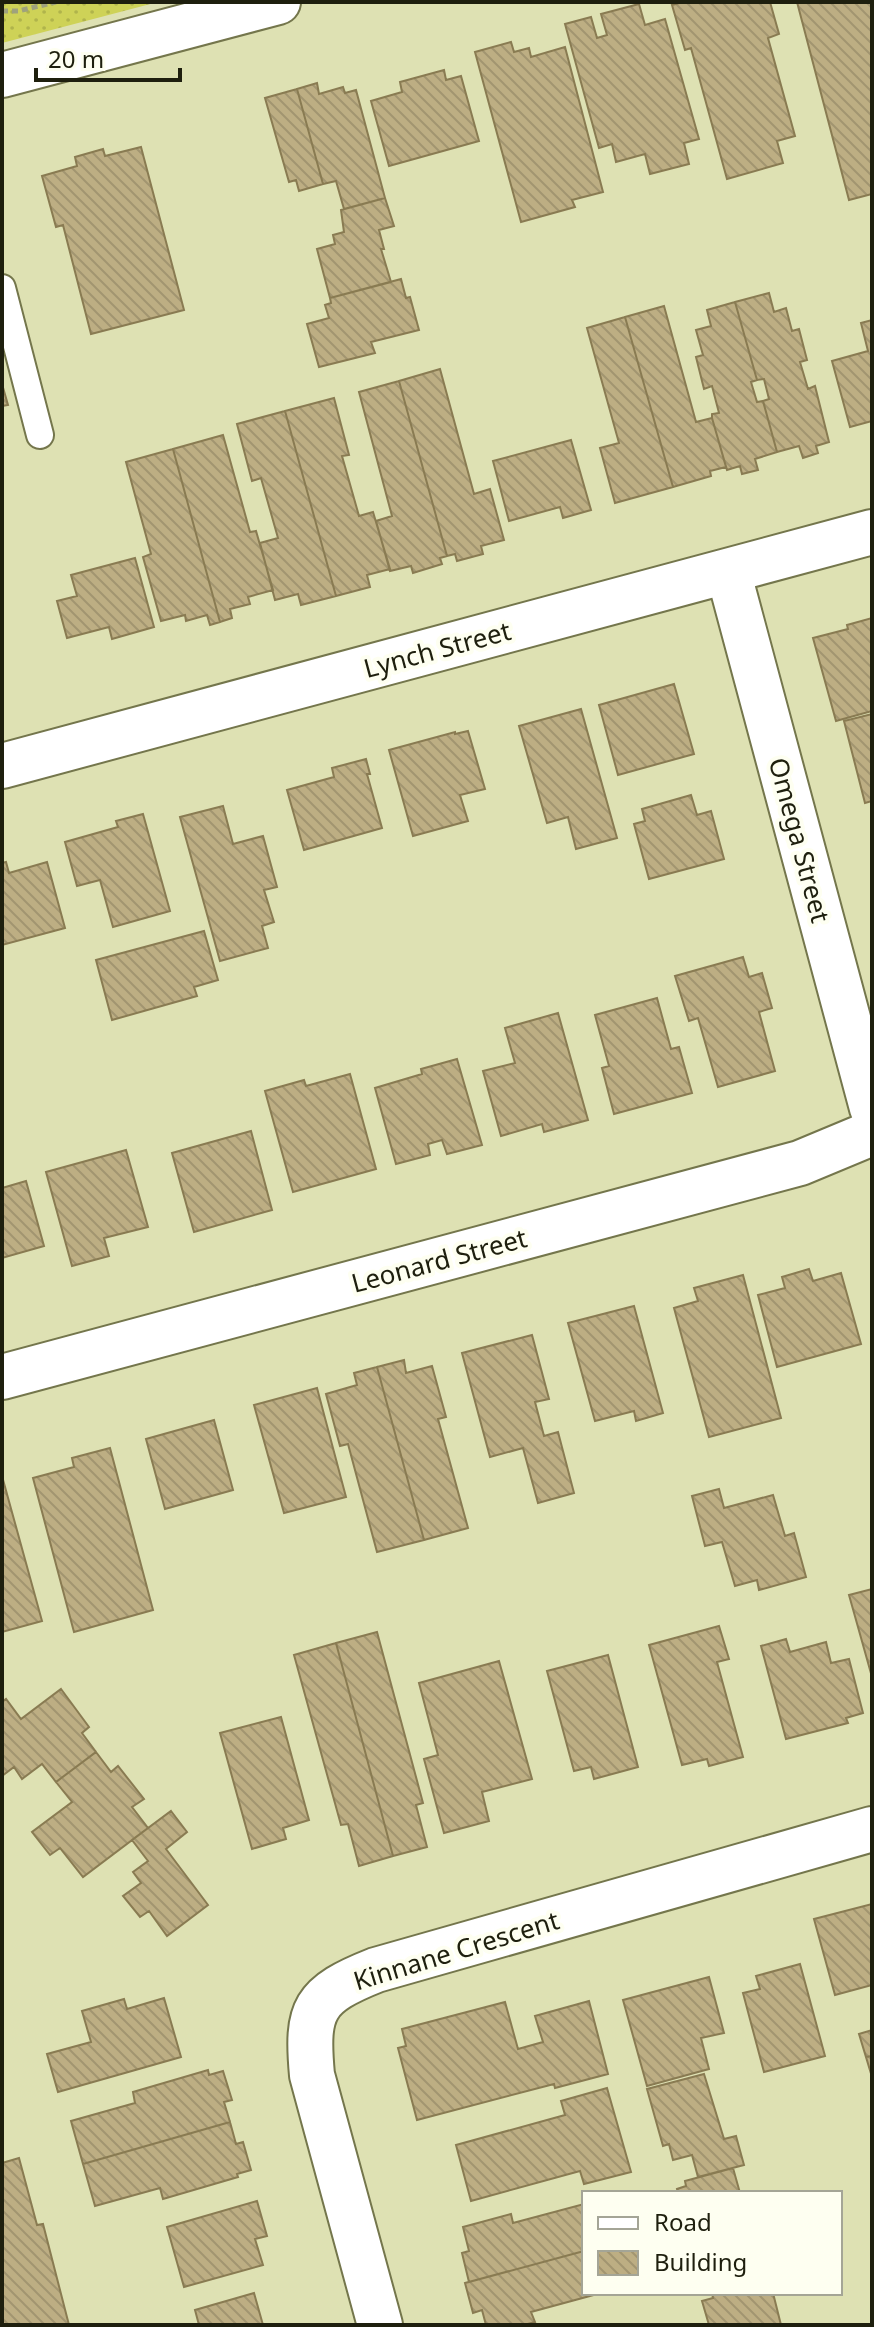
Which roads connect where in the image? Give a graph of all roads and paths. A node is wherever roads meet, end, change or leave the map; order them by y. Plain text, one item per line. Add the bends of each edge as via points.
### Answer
1 (56, 2) edge
2 (278, 2) edge
3 (2, 11) edge
4 (2, 75) edge
5 (2, 288) edge
6 (40, 435) dead end
7 (872, 532) edge
8 (728, 571) junction
9 (2, 766) edge
10 (872, 1108) edge
11 (872, 1133) edge
12 (2, 1377) edge
13 (872, 1829) edge
14 (380, 2325) edge

1 - 3 path
2 - 4 street
5 - 6 lane
7 - 8 street, Lynch Street
8 - 9 street, Lynch Street
8 - 10 street, Omega Street
11 - 12 street, Leonard Street via 800,1163
13 - 14 street, Kinnane Crescent via 376,1970 332,1991 314,2010 309,2041 312,2075

